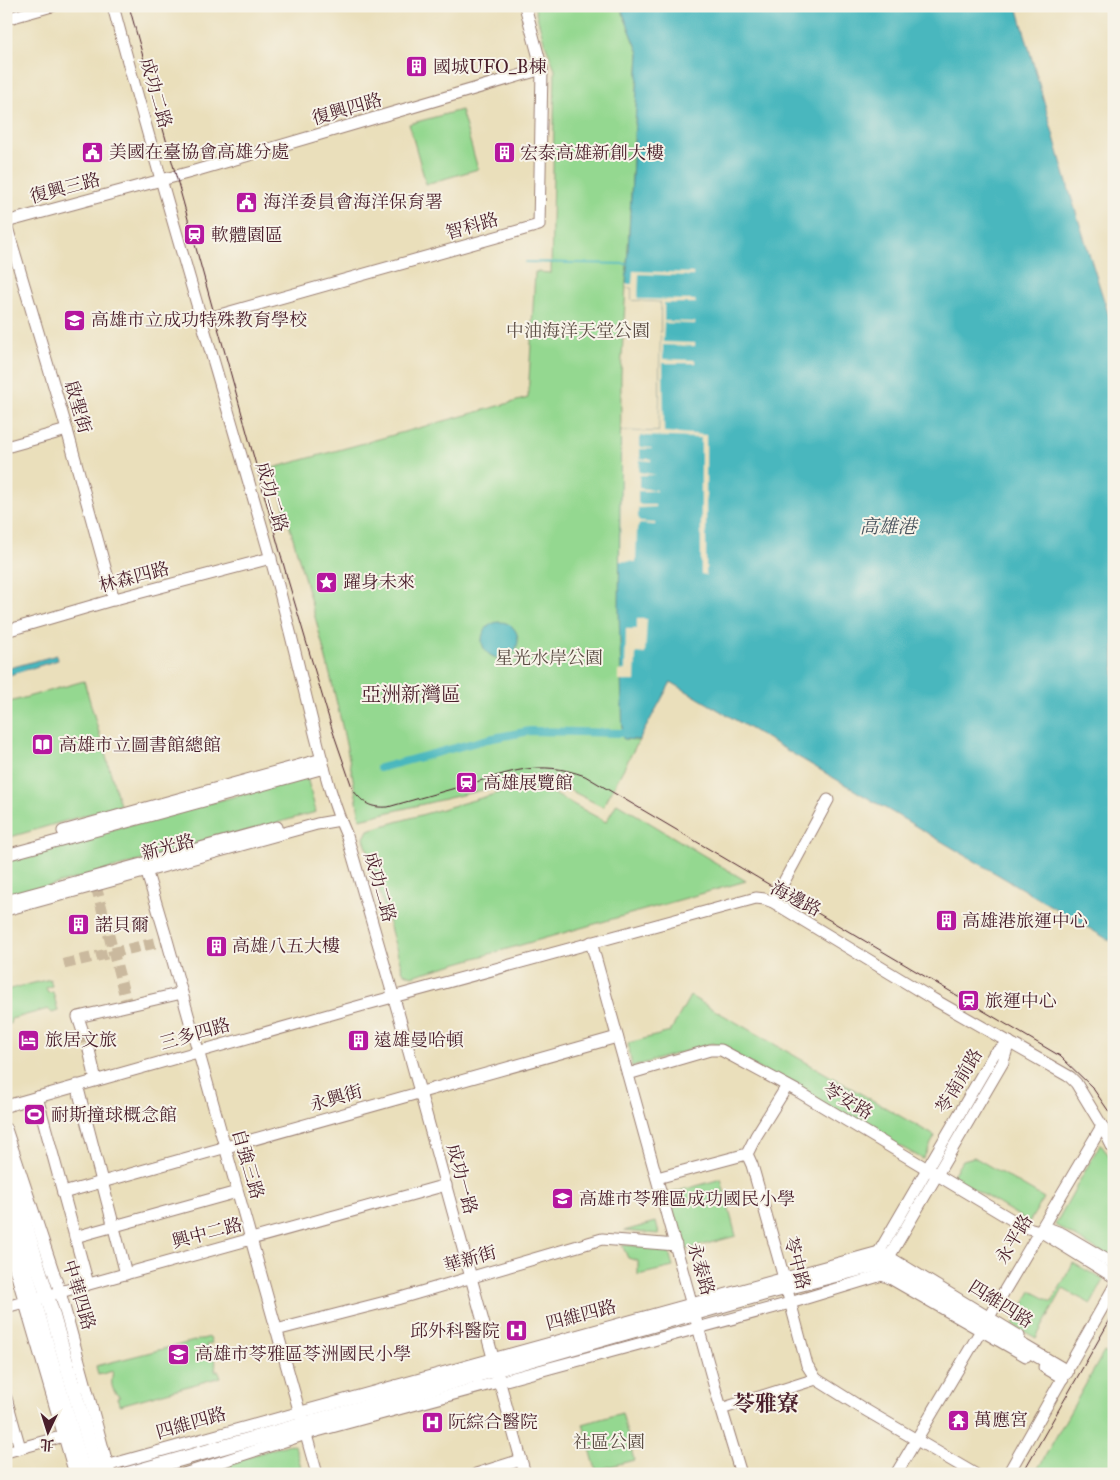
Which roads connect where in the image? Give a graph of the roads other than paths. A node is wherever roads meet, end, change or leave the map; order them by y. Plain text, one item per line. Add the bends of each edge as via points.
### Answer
1 (52, 6) edge
2 (113, 6) edge
3 (525, 6) edge
4 (6, 19) edge
5 (542, 69) junction
6 (161, 180) junction
7 (6, 223) edge
8 (202, 320) junction
9 (67, 430) junction
10 (6, 447) edge
11 (271, 558) junction
12 (114, 600) junction
13 (6, 631) edge
14 (323, 763) junction
15 (828, 800) dead end
16 (338, 816) junction
17 (6, 848) edge
18 (6, 854) edge
19 (145, 867) junction
20 (6, 901) edge
21 (773, 902) junction
22 (6, 910) edge
23 (591, 942) junction
24 (182, 993) junction
25 (394, 998) junction
26 (83, 1032) tunnel mouth
27 (617, 1036) junction
28 (1009, 1042) junction
29 (89, 1050) tunnel mouth
30 (198, 1052) junction
31 (628, 1074) junction
32 (96, 1080) junction
33 (77, 1085) junction
34 (787, 1086) junction
35 (420, 1092) junction
36 (38, 1097) junction
37 (6, 1106) edge
38 (1102, 1126) junction
39 (6, 1128) edge
40 (225, 1148) junction
41 (1114, 1150) edge
42 (747, 1154) junction
43 (6, 1163) edge
44 (932, 1172) junction
45 (657, 1178) junction
46 (102, 1181) junction
47 (446, 1185) junction
48 (237, 1192) junction
49 (64, 1193) junction
50 (6, 1203) edge
51 (114, 1226) junction
52 (1040, 1231) junction
53 (75, 1237) junction
54 (6, 1238) edge
55 (251, 1239) junction
56 (676, 1245) junction
57 (883, 1262) junction
58 (1114, 1264) edge
59 (126, 1274) junction
60 (471, 1277) junction
61 (1114, 1277) edge
62 (785, 1282) junction
63 (88, 1284) junction
64 (1114, 1287) edge
65 (42, 1297) junction
66 (790, 1303) junction
67 (6, 1307) edge
68 (695, 1315) junction
69 (985, 1324) junction
70 (276, 1330) junction
71 (497, 1370) junction
72 (1066, 1373) junction
73 (816, 1380) junction
74 (6, 1398) edge
75 (721, 1409) junction
76 (303, 1423) junction
77 (64, 1436) junction
78 (916, 1440) junction
79 (20, 1448) junction
80 (6, 1452) edge
81 (177, 1453) junction
82 (521, 1460) junction
83 (92, 1472) edge
84 (128, 1474) edge
85 (183, 1474) edge
86 (317, 1474) edge
87 (476, 1474) edge
88 (525, 1474) edge
89 (741, 1474) edge
90 (896, 1474) edge
91 (975, 1474) edge
92 (1008, 1474) edge

1 - 4 street
2 - 6 street, 成功二路
3 - 5 street, 智科路
5 - 6 street, 復興四路
5 - 8 street, 智科路 via 539,225
6 - 7 street, 復興三路
6 - 8 street, 成功二路
7 - 9 street, 啟聖街
8 - 11 street, 成功二路
9 - 10 street
9 - 12 street, 啟聖街
11 - 12 street, 林森四路
11 - 14 street, 成功二路
12 - 13 street, 林森四路
14 - 16 street, 成功二路
14 - 17 street
14 - 18 street, 新光路
15 - 21 street
16 - 19 street, 新光路
16 - 25 street, 成功二路 via 347,836
19 - 20 street, 新光路
19 - 22 street, 新光路
19 - 24 street, 自強三路
21 - 23 street, 海邊路 via 756,898
21 - 28 street, 海邊路
23 - 25 street, 海邊路
23 - 27 street, 永泰路
24 - 26 street via 78,1017
24 - 30 street, 自強三路
25 - 30 street, 三多四路
25 - 35 street, 成功一路
27 - 31 street, 永泰路
27 - 35 street, 永興街
28 - 38 street, 海邊路 via 1070,1077
28 - 44 street, 苓南前路 via 1003,1062
29 - 32 street
30 - 32 street, 三多四路
30 - 40 street, 自強三路
31 - 34 street, 苓安路 via 710,1050 721,1050
31 - 45 street, 永泰路
32 - 33 street, 三多四路
33 - 36 street, 三多四路
33 - 46 street
34 - 42 street
34 - 44 street, 苓安路
35 - 40 street, 永興街
35 - 47 street, 成功一路
36 - 37 street, 三多四路
36 - 49 street
38 - 41 street, 海邊路
38 - 52 street, 永平路
39 - 65 street, 中華四路
40 - 46 street, 永興街
40 - 48 street, 自強三路
42 - 45 street
42 - 62 street, 苓中路
43 - 65 main road, 中華四路
44 - 52 street, 苓安路 via 1024,1226
44 - 57 street, 苓南前路
45 - 56 street, 永泰路
46 - 49 street, 永興街
46 - 51 street
47 - 55 street, 興中二路
47 - 60 street, 成功一路
48 - 51 street
48 - 55 street, 自強三路
49 - 53 street
50 - 65 main road, 中華四路
51 - 53 street
51 - 59 street
52 - 58 street, 苓安路 via 1050,1229 1063,1234
52 - 61 street, 苓安路
52 - 69 street, 永平路
53 - 63 street
54 - 65 street, 中華四路
55 - 59 street, 興中二路
55 - 70 street, 自強三路
56 - 60 street, 華新街 via 602,1240
56 - 68 street, 永泰路
57 - 62 main road, 四維四路
57 - 66 street, 四維四路
57 - 69 main road, 四維四路
59 - 63 street, 興中二路
60 - 70 street, 華新街
60 - 71 street, 成功一路
62 - 66 street, 苓中路
62 - 68 main road, 四維四路
63 - 65 street, 興中二路
64 - 72 street
65 - 67 street, 興中二路
65 - 77 street, 中華四路
65 - 83 main road, 中華四路
66 - 68 street, 四維四路
66 - 73 street, 苓中路 via 807,1365
68 - 71 main road, 四維四路
68 - 75 street, 永泰路
69 - 72 main road, 四維四路
69 - 78 street, 永平路
70 - 76 street, 自強三路
71 - 76 main road, 四維四路
71 - 82 street, 成功一路
72 - 92 street
73 - 75 street
73 - 78 street
74 - 79 street
75 - 89 street, 永泰路
76 - 81 main road, 四維四路
76 - 85 street, 四維四路
76 - 86 street, 自強三路
77 - 79 street
77 - 83 street, 中華四路
78 - 90 street, 永平路
78 - 91 street
79 - 80 street
81 - 83 street, 四維四路
81 - 84 main road, 四維四路
81 - 85 street
82 - 87 street
82 - 88 street, 成功一路

